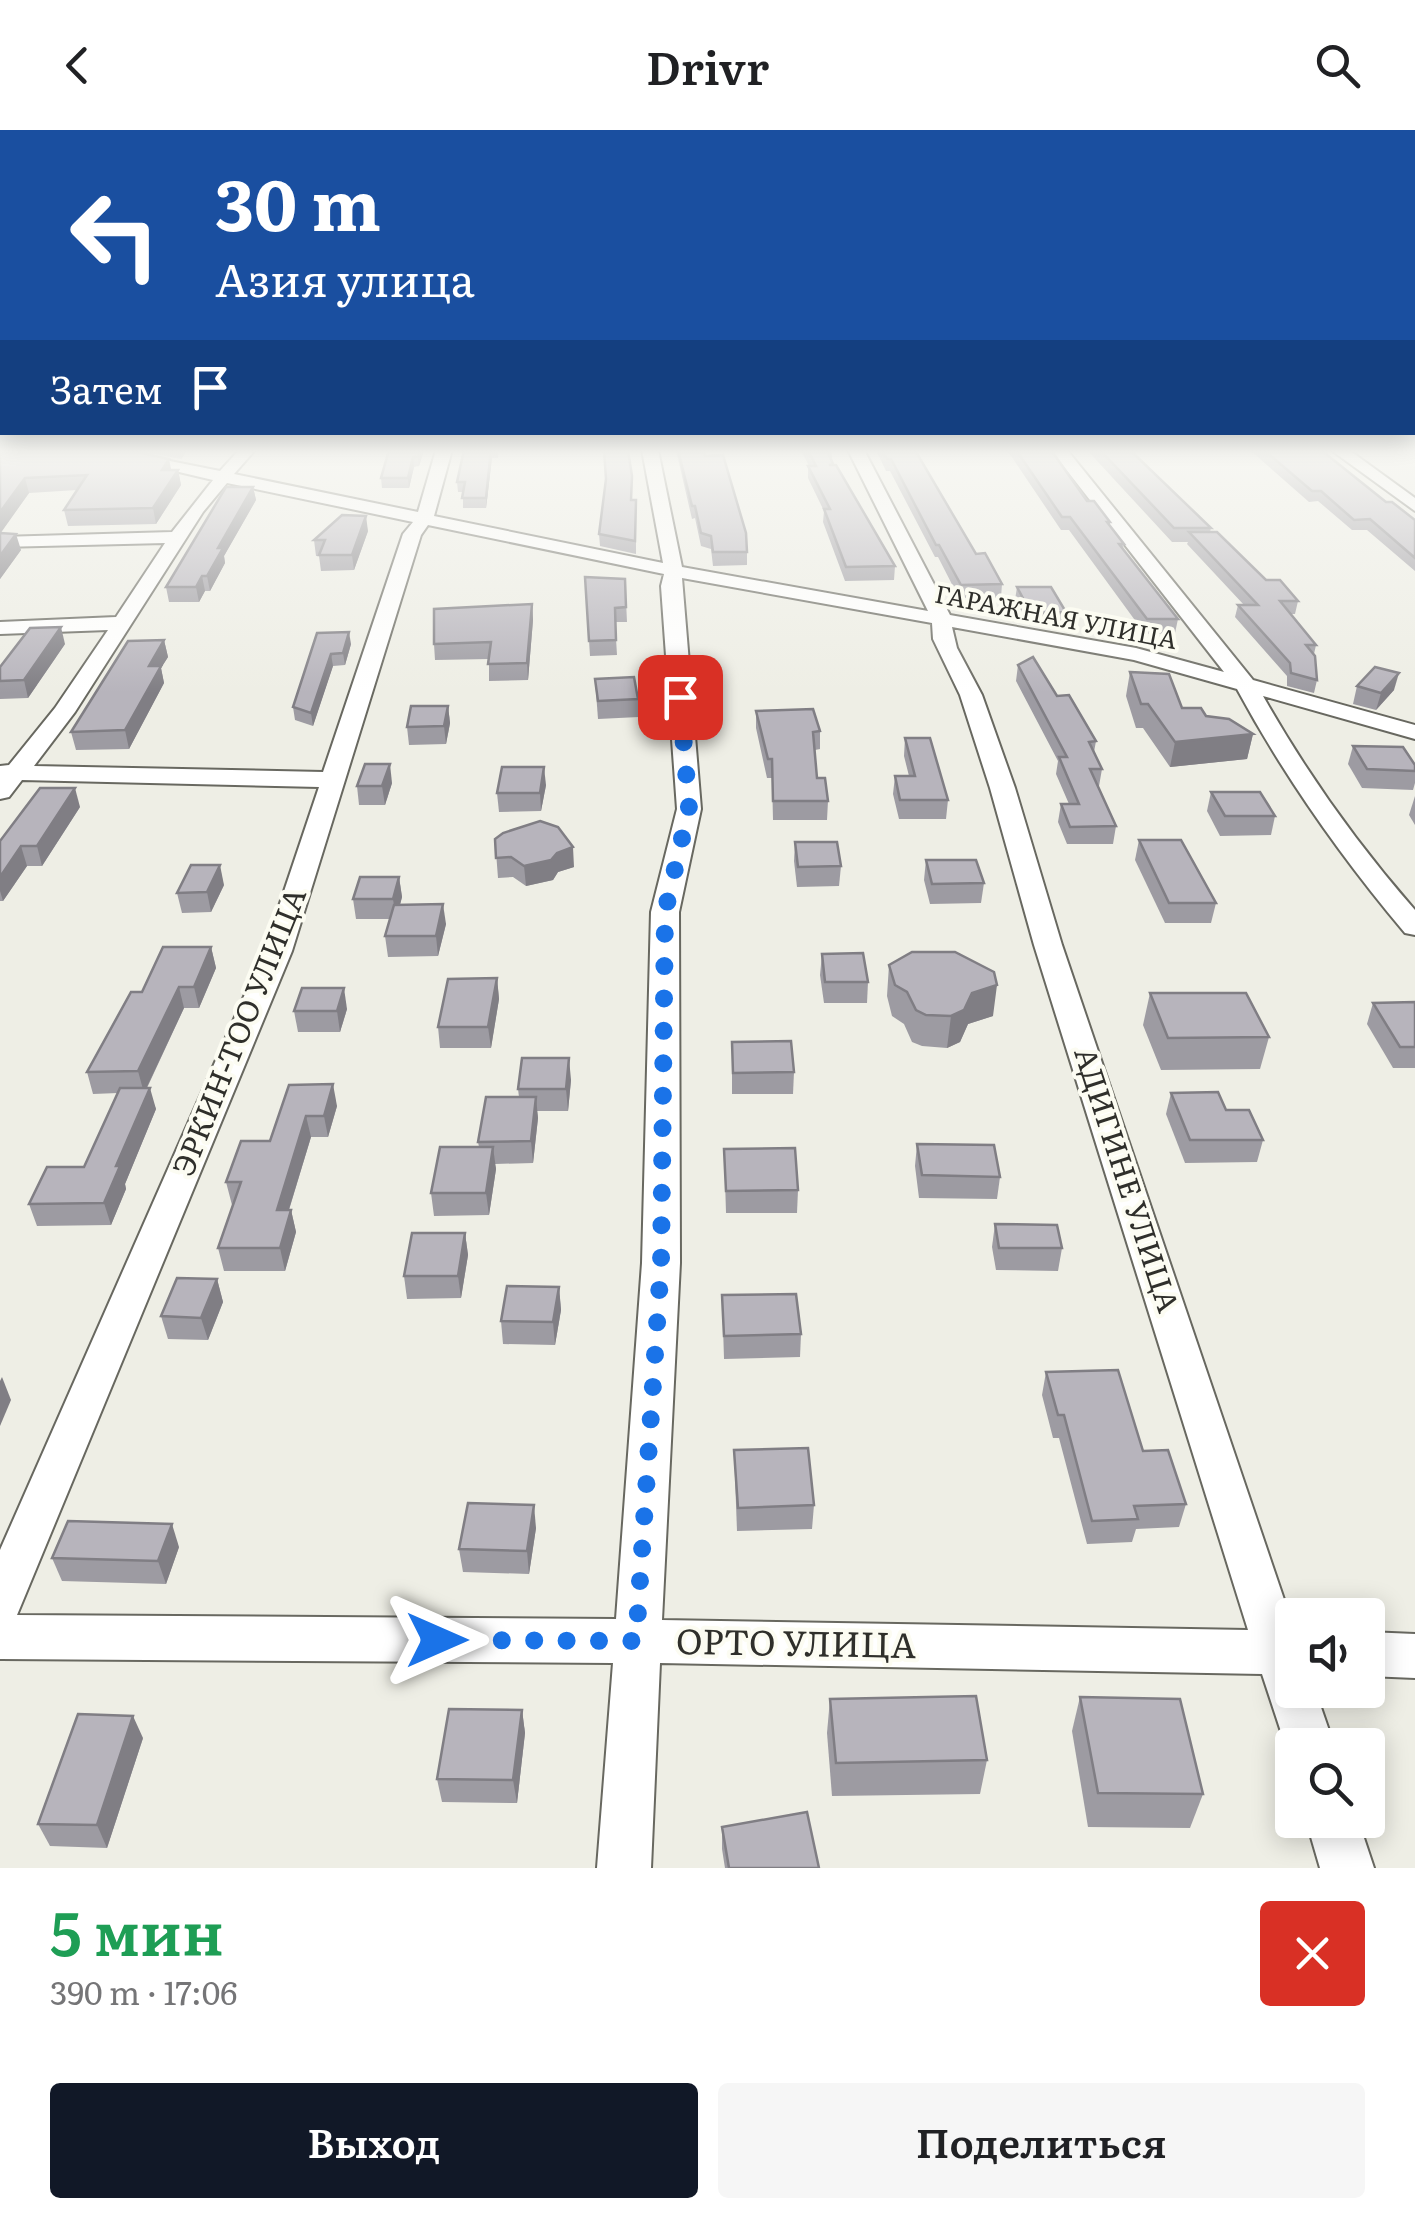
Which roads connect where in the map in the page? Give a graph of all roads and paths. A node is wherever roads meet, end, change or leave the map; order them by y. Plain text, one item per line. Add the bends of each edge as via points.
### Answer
1 (182, 531) edge
2 (414, 531) edge
3 (493, 531) edge
4 (666, 531) edge
5 (897, 531) edge
6 (1123, 531) edge
7 (178, 537) junction
8 (0, 542) edge
9 (674, 571) junction
10 (942, 619) junction
11 (121, 623) junction
12 (0, 628) edge
13 (1245, 684) junction
14 (1415, 732) edge
15 (5, 779) edge
16 (336, 780) junction
17 (1415, 927) edge
18 (0, 1602) edge
19 (1275, 1620) edge
20 (0, 1637) edge
21 (636, 1641) junction
22 (1275, 1653) edge
23 (1385, 1655) edge
24 (1415, 1656) edge
25 (1338, 1838) edge
26 (624, 1868) edge
27 (1347, 1868) edge

1 - 7 street
2 - 16 street, ЭРКИН-ТОО УЛИЦА
3 - 9 street, ГАРАЖНАЯ УЛИЦА
4 - 9 street
5 - 10 street, АДИГИНЕ УЛИЦА
6 - 13 street
7 - 8 street
7 - 11 street
9 - 10 street, ГАРАЖНАЯ УЛИЦА
9 - 21 street via 689,808 665,912 661,1264
10 - 13 street, ГАРАЖНАЯ УЛИЦА via 1136,654
10 - 19 street, АДИГИНЕ УЛИЦА via 939,633 967,682 1025,853 1048,945
11 - 12 street
11 - 15 street via 64,712
13 - 14 street, ГАРАЖНАЯ УЛИЦА
13 - 17 street via 1343,838
15 - 16 street
16 - 18 street, ЭРКИН-ТОО УЛИЦА via 278,951
20 - 21 street, ОРТО УЛИЦА
21 - 22 street, ОРТО УЛИЦА
21 - 26 street
23 - 24 street
25 - 27 street

